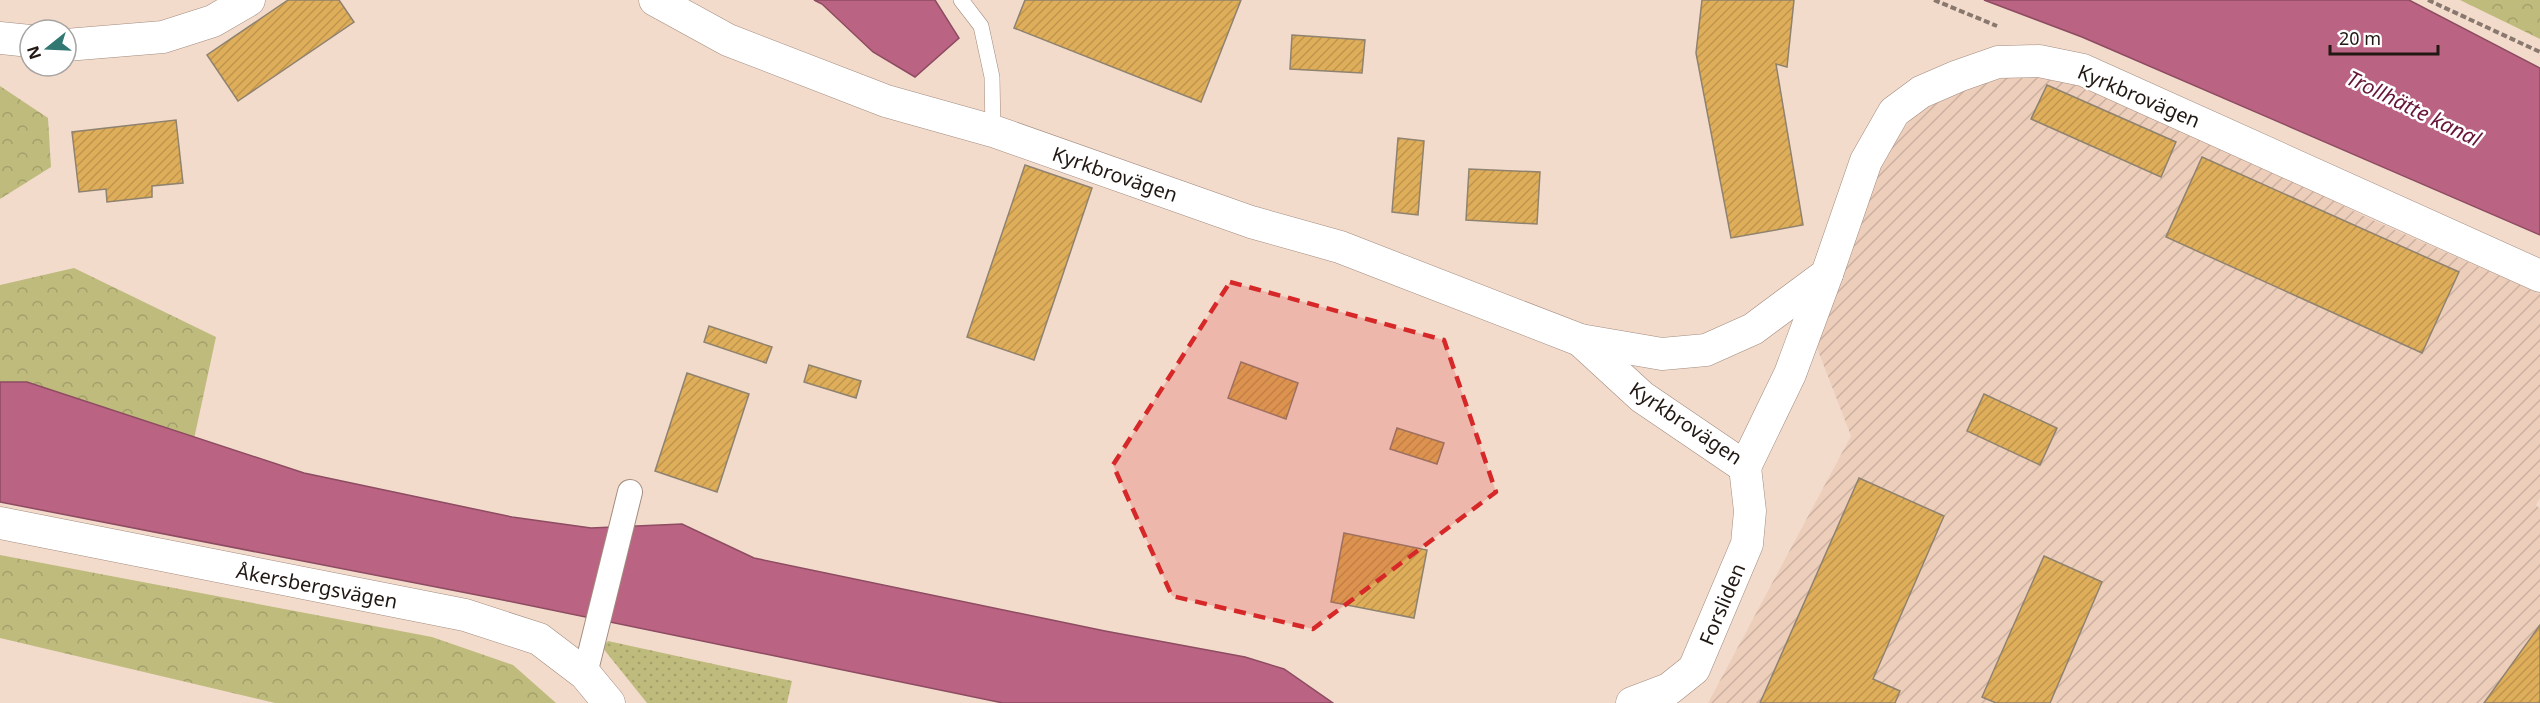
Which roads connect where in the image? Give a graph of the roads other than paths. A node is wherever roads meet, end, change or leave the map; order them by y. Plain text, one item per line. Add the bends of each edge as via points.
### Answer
1 (249, 0) edge
2 (655, 0) edge
3 (961, 0) edge
4 (0, 38) edge
5 (18, 40) edge
6 (78, 44) edge
7 (993, 131) junction
8 (1827, 274) junction
9 (2540, 276) edge
10 (1580, 340) junction
11 (1745, 468) junction
12 (630, 492) dead end
13 (0, 523) edge
14 (585, 674) junction
15 (609, 703) edge
16 (1632, 703) edge

1 - 6 street via 213,21 164,37
2 - 7 street, Kyrkbrovägen via 728,40 885,101
3 - 7 lane via 981,26 992,77
4 - 5 street
7 - 10 street, Kyrkbrovägen via 1251,222 1340,247
8 - 9 street, Kyrkbrovägen via 1866,161 1894,112 1921,92 1958,76 1998,62 2038,61 2084,70
8 - 10 street, Kyrkbrovägen via 1753,329 1706,350 1662,354
8 - 11 street, Kyrkbrovägen via 1790,374
10 - 11 street, Kyrkbrovägen via 1642,397
11 - 16 street, Forsliden via 1750,512 1748,544 1694,669 1669,689
12 - 14 street
13 - 14 street, Åkersbergsvägen via 465,615 539,639
14 - 15 street, Åkersbergsvägen

